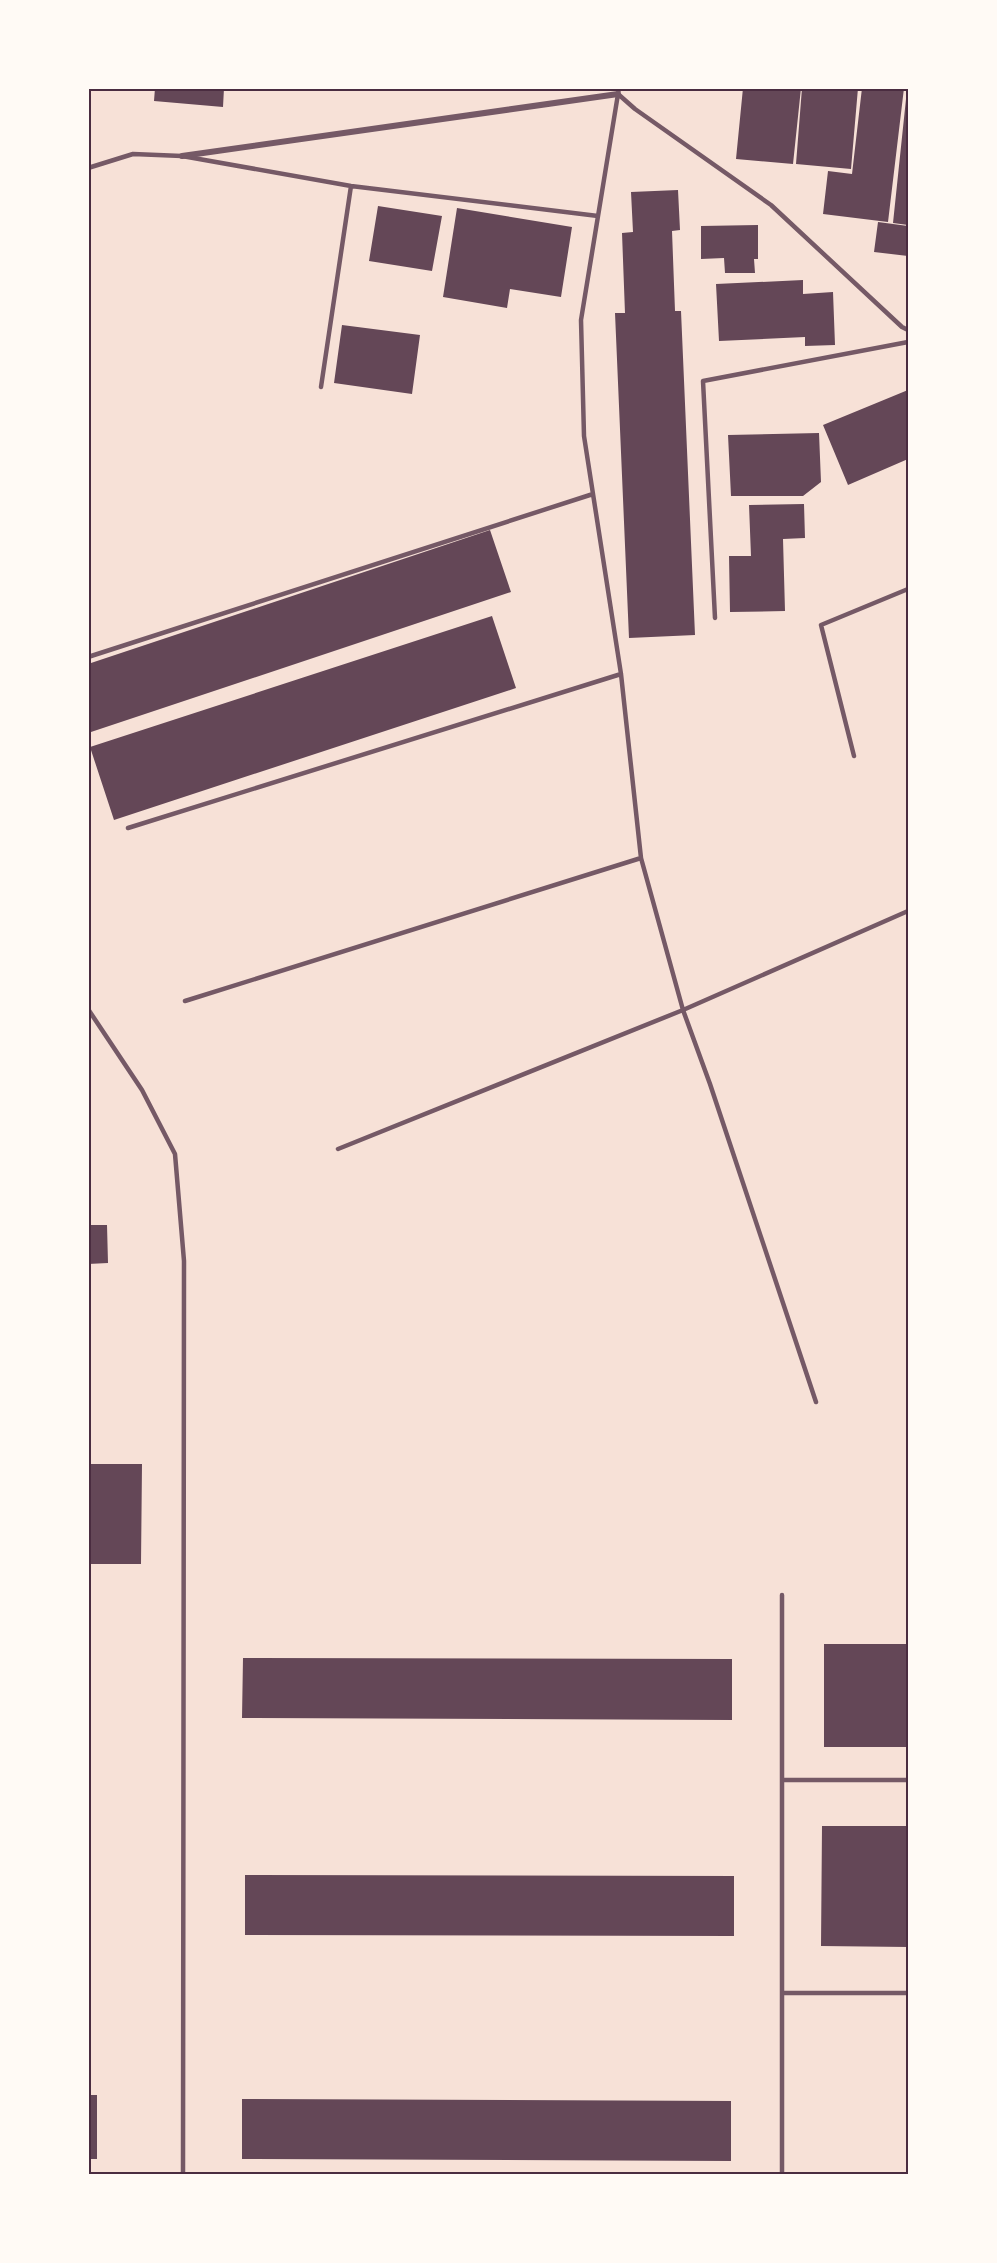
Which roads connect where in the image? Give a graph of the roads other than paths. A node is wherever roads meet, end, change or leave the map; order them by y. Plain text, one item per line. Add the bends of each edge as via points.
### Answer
1 (618, 91) edge
2 (182, 156) junction
3 (88, 168) edge
4 (351, 186) junction
5 (598, 216) junction
6 (909, 330) edge
7 (909, 342) edge
8 (321, 387) dead end
9 (593, 494) junction
10 (909, 589) edge
11 (715, 618) dead end
12 (88, 657) edge
13 (621, 674) junction
14 (854, 756) dead end
15 (128, 828) dead end
16 (641, 858) junction
17 (909, 911) edge
18 (185, 1001) dead end
19 (88, 1008) edge
20 (683, 1010) junction
21 (338, 1149) dead end
22 (816, 1402) dead end
23 (782, 1595) dead end
24 (782, 1780) junction
25 (909, 1780) edge
26 (782, 1993) junction
27 (909, 1993) edge
28 (183, 2175) edge
29 (782, 2175) edge

1 - 2 street
1 - 5 lane
1 - 6 lane via 635,109 771,205
2 - 3 lane via 133,154
2 - 4 lane
4 - 5 lane
4 - 8 lane
5 - 9 lane via 580,320 584,436
7 - 11 lane via 703,381
9 - 12 lane
9 - 13 lane
10 - 14 lane via 821,625
13 - 15 lane
13 - 16 lane
16 - 18 lane
16 - 20 lane
17 - 20 lane
19 - 28 lane via 142,1090 175,1154 183,1249
20 - 21 lane
20 - 22 lane
23 - 24 lane
24 - 25 lane
24 - 26 lane
26 - 27 lane
26 - 29 lane

